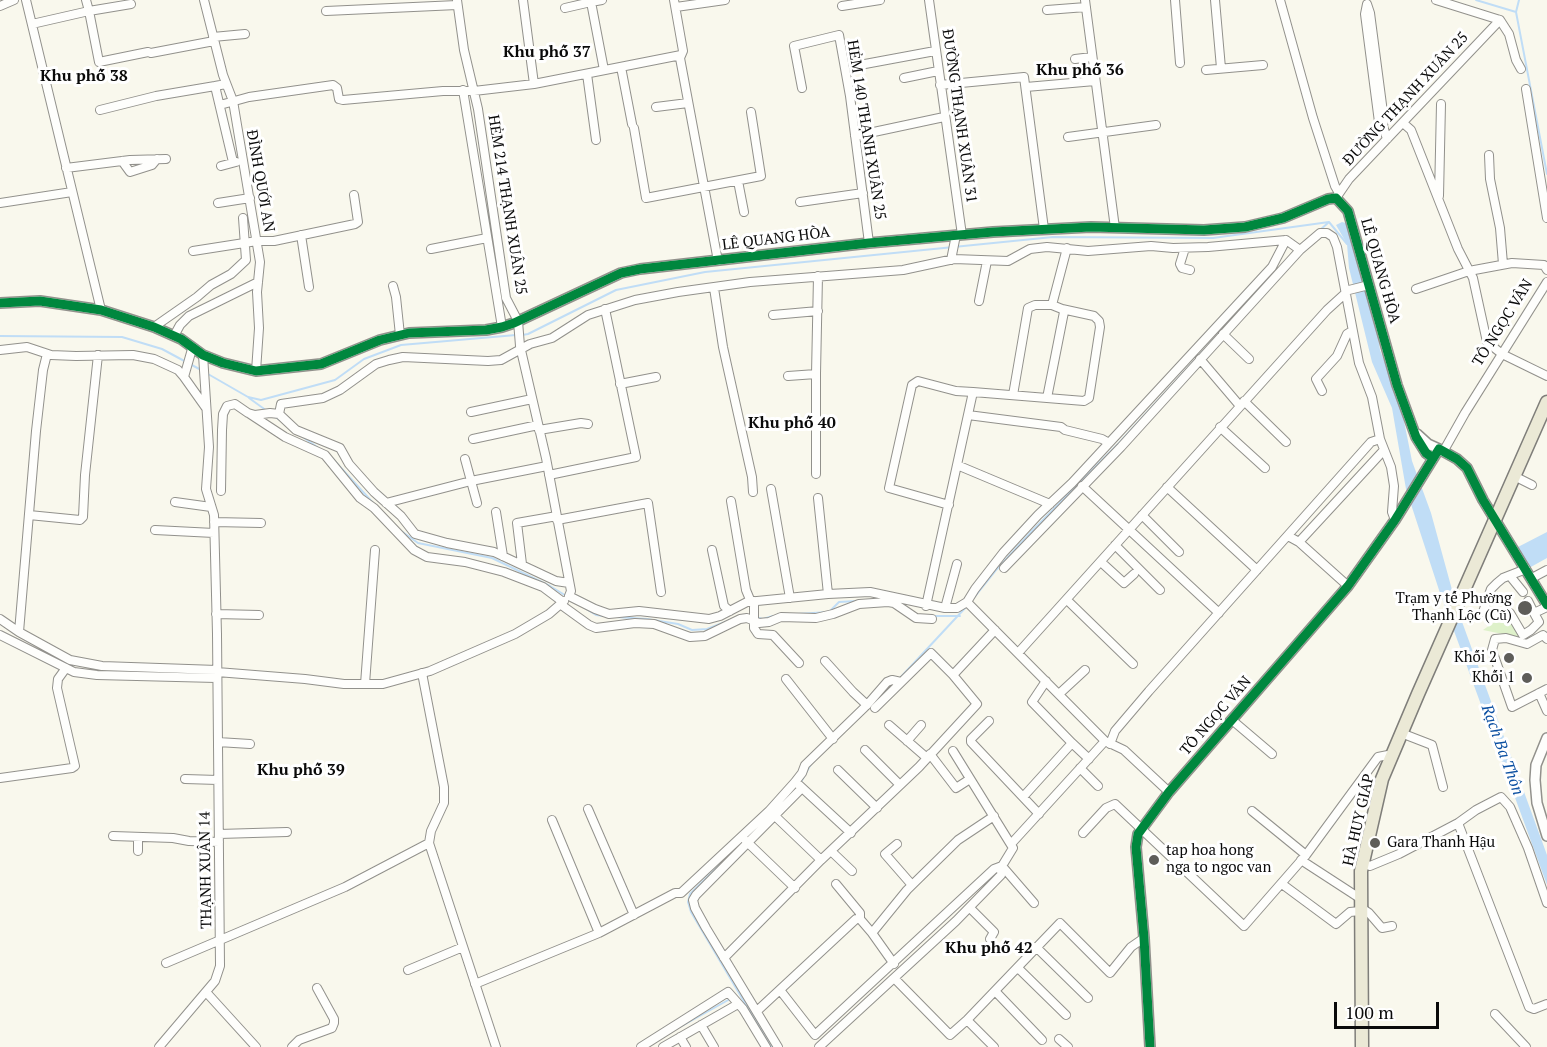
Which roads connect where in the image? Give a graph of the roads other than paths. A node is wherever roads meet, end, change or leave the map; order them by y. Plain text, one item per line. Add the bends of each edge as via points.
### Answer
1 (14, 0) edge
2 (26, 0) edge
3 (86, 0) edge
4 (204, 0) edge
5 (523, 0) edge
6 (602, 0) edge
7 (725, 0) edge
8 (880, 0) edge
9 (928, 0) edge
10 (1175, 0) edge
11 (1215, 0) edge
12 (1280, 0) edge
13 (1436, 0) edge
14 (457, 2) edge
15 (591, 2) junction
16 (1367, 2) edge
17 (131, 4) dead end
18 (378, 4) edge
19 (675, 4) edge
20 (1085, 4) edge
21 (0, 6) edge
22 (842, 6) dead end
23 (565, 8) dead end
24 (1047, 10) dead end
25 (89, 11) junction
26 (326, 11) dead end
27 (1500, 20) junction
28 (32, 24) junction
29 (245, 34) dead end
30 (213, 39) junction
31 (935, 51) junction
32 (681, 55) junction
33 (1092, 57) junction
34 (1075, 59) dead end
35 (1180, 63) dead end
36 (865, 64) dead end
37 (1263, 65) dead end
38 (621, 67) junction
39 (1221, 68) junction
40 (1521, 69) dead end
41 (604, 70) junction
42 (1206, 70) dead end
43 (938, 72) junction
44 (587, 74) junction
45 (904, 78) dead end
46 (1095, 81) junction
47 (226, 84) junction
48 (534, 84) junction
49 (940, 85) junction
50 (215, 86) junction
51 (1026, 87) junction
52 (802, 88) dead end
53 (1526, 89) dead end
54 (463, 90) junction
55 (474, 91) junction
56 (233, 101) junction
57 (688, 103) junction
58 (1441, 104) dead end
59 (219, 105) junction
60 (656, 107) dead end
61 (100, 110) dead end
62 (751, 112) dead end
63 (944, 117) junction
64 (1403, 123) junction
65 (1156, 125) dead end
66 (1102, 132) junction
67 (855, 136) junction
68 (1068, 137) dead end
69 (1387, 139) junction
70 (596, 140) dead end
71 (1489, 155) dead end
72 (162, 159) dead end
73 (243, 160) junction
74 (233, 162) junction
75 (221, 166) dead end
76 (66, 168) junction
77 (738, 181) junction
78 (703, 188) junction
79 (72, 192) junction
80 (863, 193) junction
81 (354, 195) dead end
82 (1337, 196) junction
83 (250, 198) junction
84 (1439, 201) junction
85 (800, 202) dead end
86 (0, 203) edge
87 (218, 203) dead end
88 (744, 212) dead end
89 (243, 218) dead end
90 (1547, 219) edge
91 (1115, 228) junction
92 (1044, 229) junction
93 (301, 235) junction
94 (958, 237) junction
95 (487, 238) junction
96 (1286, 240) junction
97 (257, 241) junction
98 (245, 243) junction
99 (870, 243) junction
100 (1067, 248) junction
101 (431, 249) dead end
102 (1184, 250) junction
103 (1300, 250) junction
104 (193, 252) dead end
105 (952, 257) junction
106 (718, 261) junction
107 (987, 261) junction
108 (1503, 264) junction
109 (1547, 269) edge
110 (1190, 270) dead end
111 (1469, 271) junction
112 (818, 276) junction
113 (258, 282) junction
114 (1547, 282) edge
115 (1367, 285) junction
116 (393, 286) dead end
117 (309, 287) dead end
118 (714, 288) junction
119 (1416, 289) dead end
120 (1347, 291) junction
121 (979, 301) dead end
122 (0, 303) edge
123 (1052, 305) junction
124 (605, 309) junction
125 (1062, 309) junction
126 (101, 310) junction
127 (818, 311) junction
128 (773, 315) dead end
129 (517, 323) junction
130 (154, 327) junction
131 (502, 327) junction
132 (1352, 331) junction
133 (1223, 334) junction
134 (400, 335) junction
135 (174, 336) junction
136 (520, 348) junction
137 (0, 350) edge
138 (192, 351) junction
139 (47, 354) junction
140 (1502, 354) junction
141 (98, 355) junction
142 (1249, 358) dead end
143 (203, 359) junction
144 (1200, 359) junction
145 (256, 371) junction
146 (185, 374) junction
147 (816, 374) junction
148 (656, 376) dead end
149 (788, 376) dead end
150 (1547, 376) edge
151 (620, 384) junction
152 (1322, 390) dead end
153 (973, 392) junction
154 (1013, 395) junction
155 (1047, 398) junction
156 (532, 399) junction
157 (1547, 402) edge
158 (1242, 403) junction
159 (207, 410) junction
160 (471, 412) dead end
161 (252, 414) junction
162 (279, 414) junction
163 (968, 415) junction
164 (588, 424) dead end
165 (1220, 427) junction
166 (539, 428) junction
167 (1413, 430) junction
168 (472, 439) dead end
169 (1380, 439) junction
170 (1286, 442) dead end
171 (1109, 443) junction
172 (1384, 450) junction
173 (1441, 451) junction
174 (1433, 458) junction
175 (465, 459) dead end
176 (957, 465) junction
177 (547, 466) junction
178 (1265, 468) dead end
179 (816, 474) dead end
180 (549, 475) junction
181 (1514, 476) junction
182 (471, 481) junction
183 (1532, 485) dead end
184 (1082, 486) junction
185 (1167, 487) junction
186 (771, 489) dead end
187 (221, 491) dead end
188 (753, 492) dead end
189 (818, 498) dead end
190 (731, 501) dead end
191 (175, 502) dead end
192 (386, 502) junction
193 (477, 503) dead end
194 (949, 505) junction
195 (1055, 505) junction
196 (211, 507) junction
197 (496, 512) dead end
198 (28, 515) junction
199 (1142, 515) junction
200 (557, 518) junction
201 (1495, 519) junction
202 (1395, 520) junction
203 (214, 522) junction
204 (261, 523) dead end
205 (155, 530) dead end
206 (1129, 530) junction
207 (214, 533) junction
208 (1293, 539) junction
209 (1115, 545) junction
210 (375, 550) dead end
211 (712, 550) dead end
212 (1179, 552) dead end
213 (503, 556) junction
214 (1101, 562) junction
215 (522, 564) junction
216 (957, 564) dead end
217 (1004, 568) dead end
218 (1526, 569) junction
219 (1257, 570) junction
220 (1547, 570) edge
221 (1134, 574) dead end
222 (1510, 576) junction
223 (1532, 578) junction
224 (569, 583) junction
225 (1348, 585) junction
226 (1160, 590) dead end
227 (661, 592) dead end
228 (1523, 592) dead end
229 (828, 594) junction
230 (790, 598) junction
231 (1067, 600) junction
232 (564, 601) junction
233 (1528, 601) dead end
234 (753, 603) junction
235 (969, 604) junction
236 (926, 606) junction
237 (1547, 606) edge
238 (945, 608) junction
239 (730, 611) junction
240 (1483, 612) dead end
241 (1219, 613) junction
242 (1510, 613) dead end
243 (1534, 613) junction
244 (216, 614) junction
245 (259, 615) dead end
246 (0, 619) edge
247 (932, 619) dead end
248 (754, 620) junction
249 (995, 630) junction
250 (19, 632) junction
251 (0, 634) edge
252 (1547, 639) edge
253 (1018, 653) junction
254 (825, 661) dead end
255 (799, 663) dead end
256 (1133, 664) dead end
257 (66, 668) junction
258 (1085, 670) dead end
259 (216, 673) junction
260 (422, 673) junction
261 (953, 675) junction
262 (786, 679) dead end
263 (1046, 681) junction
264 (365, 684) junction
265 (1543, 691) edge
266 (1059, 694) junction
267 (871, 707) junction
268 (1547, 711) edge
269 (1232, 720) junction
270 (989, 721) dead end
271 (889, 725) dead end
272 (921, 725) dead end
273 (1401, 733) junction
274 (833, 738) junction
275 (1547, 738) edge
276 (907, 741) junction
277 (218, 742) junction
278 (1108, 742) junction
279 (1072, 743) junction
280 (250, 744) dead end
281 (865, 750) dead end
282 (953, 751) dead end
283 (1272, 754) dead end
284 (1393, 754) junction
285 (929, 756) junction
286 (1089, 759) junction
287 (838, 770) dead end
288 (1086, 774) junction
289 (0, 778) edge
290 (970, 778) junction
291 (185, 779) dead end
292 (218, 780) junction
293 (799, 785) junction
294 (900, 785) junction
295 (1098, 786) dead end
296 (1443, 787) dead end
297 (1169, 792) junction
298 (1023, 797) junction
299 (877, 808) junction
300 (588, 809) dead end
301 (1252, 811) dead end
302 (1039, 814) junction
303 (775, 816) junction
304 (994, 816) junction
305 (552, 820) dead end
306 (1458, 823) junction
307 (1141, 830) junction
308 (287, 832) dead end
309 (851, 833) junction
310 (1083, 833) dead end
311 (113, 836) dead end
312 (1547, 836) edge
313 (138, 837) junction
314 (741, 837) junction
315 (219, 838) junction
316 (429, 843) junction
317 (748, 843) junction
318 (897, 844) dead end
319 (1011, 844) junction
320 (138, 851) dead end
321 (831, 851) junction
322 (1303, 858) junction
323 (821, 860) junction
324 (1362, 863) junction
325 (1002, 866) junction
326 (852, 872) dead end
327 (836, 884) dead end
328 (1282, 884) junction
329 (912, 885) junction
330 (795, 888) junction
331 (1034, 903) dead end
332 (1547, 903) edge
333 (1360, 906) junction
334 (970, 908) junction
335 (634, 915) junction
336 (860, 919) junction
337 (1392, 926) dead end
338 (599, 933) junction
339 (872, 933) junction
340 (1144, 938) junction
341 (990, 939) dead end
342 (220, 940) junction
343 (463, 947) junction
344 (1036, 947) junction
345 (724, 958) junction
346 (166, 963) dead end
347 (894, 964) junction
348 (1018, 968) junction
349 (408, 970) dead end
350 (894, 978) junction
351 (475, 984) junction
352 (317, 988) dead end
353 (780, 990) junction
354 (995, 991) junction
355 (206, 992) junction
356 (1088, 998) dead end
357 (738, 1004) junction
358 (1547, 1004) edge
359 (757, 1011) junction
360 (1495, 1014) dead end
361 (1066, 1015) dead end
362 (968, 1020) junction
363 (701, 1025) junction
364 (680, 1037) junction
365 (1059, 1039) dead end
366 (1042, 1040) dead end
367 (159, 1047) edge
368 (256, 1047) edge
369 (292, 1047) edge
370 (496, 1047) edge
371 (641, 1047) edge
372 (663, 1047) edge
373 (686, 1047) edge
374 (714, 1047) edge
375 (766, 1047) edge
376 (778, 1047) edge
377 (819, 1047) edge
378 (994, 1047) edge
379 (1068, 1047) edge
380 (1150, 1047) edge
381 (1362, 1047) edge
382 (1526, 1047) edge

1 - 21 street
2 - 28 street
3 - 25 street
4 - 30 street, ĐÌNH QUỚI AN
5 - 48 street
6 - 15 street
7 - 19 street
8 - 22 street
9 - 31 street, ĐƯỜNG THẠNH XUÂN 31
10 - 35 street
11 - 39 street
12 - 82 street
13 - 27 street
14 - 18 street
14 - 55 street, HẺM 214 THẠNH XUÂN 25
15 - 23 street
15 - 41 street
16 - 69 street
17 - 25 street
18 - 26 street
19 - 32 street
20 - 24 street
20 - 33 street
25 - 28 street
25 - 30 street via 99,62
27 - 40 street
27 - 64 street, ĐƯỜNG THẠNH XUÂN 25
28 - 76 street
29 - 30 street
30 - 47 street, ĐÌNH QUỚI AN
31 - 36 street
31 - 43 street, ĐƯỜNG THẠNH XUÂN 31
32 - 38 street
32 - 57 street
33 - 34 street
33 - 46 street
37 - 39 street
38 - 41 street
38 - 78 street via 646,198
39 - 42 street
41 - 44 street
43 - 45 street
43 - 49 street, ĐƯỜNG THẠNH XUÂN 31
44 - 48 street
44 - 70 street
46 - 51 street
46 - 66 street
47 - 50 street
47 - 56 street, ĐÌNH QUỚI AN
48 - 55 street
49 - 51 street via 1024,77
49 - 63 street, ĐƯỜNG THẠNH XUÂN 31
50 - 59 street
50 - 61 street
51 - 92 street
52 - 67 street, HẺM 140 THẠNH XUÂN 25 via 794,46 839,35
53 - 90 street
54 - 55 street
54 - 56 street via 343,100 333,84
54 - 95 street
55 - 129 street, HẺM 214 THẠNH XUÂN 25 via 506,298
56 - 59 street
56 - 73 street, ĐÌNH QUỚI AN
57 - 60 street
57 - 78 street
58 - 84 street
59 - 74 street
62 - 77 street via 762,176
63 - 67 street
63 - 94 street, ĐƯỜNG THẠNH XUÂN 31
64 - 69 street, ĐƯỜNG THẠNH XUÂN 25
64 - 84 street via 1411,130
65 - 66 street
66 - 68 street
66 - 91 street
67 - 80 street, HẺM 140 THẠNH XUÂN 25
69 - 82 street, ĐƯỜNG THẠNH XUÂN 25
71 - 108 street
72 - 76 street via 130,172 122,161
73 - 74 street
73 - 83 street, ĐÌNH QUỚI AN
74 - 75 street
76 - 79 street
77 - 78 street
77 - 88 street
78 - 106 street
79 - 86 street
79 - 126 street
80 - 85 street
80 - 99 street, HẺM 140 THẠNH XUÂN 25
81 - 93 street via 357,223
82 - 91 street, LÊ QUANG HÒA via 1245,227
82 - 115 street, LÊ QUANG HÒA via 1348,211
83 - 87 street
83 - 97 street, ĐÌNH QUỚI AN
84 - 111 street
89 - 98 street
91 - 92 street, LÊ QUANG HÒA
92 - 94 street, LÊ QUANG HÒA
93 - 97 street
93 - 117 street
94 - 99 street, LÊ QUANG HÒA
94 - 105 street
95 - 101 street
95 - 131 street
96 - 102 street
96 - 103 street
96 - 171 street via 1272,267
97 - 98 street
97 - 113 street, ĐÌNH QUỚI AN
98 - 104 street
98 - 130 street via 246,260 231,274
99 - 106 street, LÊ QUANG HÒA
100 - 102 street via 1088,251 1151,246
100 - 107 street via 1030,249 1008,261
100 - 123 street
102 - 110 street via 1180,264
103 - 120 street via 1320,233 1333,237
103 - 133 street
105 - 107 street
105 - 112 street via 903,270
106 - 129 street, LÊ QUANG HÒA via 627,272
107 - 121 street
108 - 109 street via 1536,264
108 - 111 street
111 - 119 street
111 - 140 street via 1488,342
112 - 118 street
112 - 127 street
113 - 135 street via 189,316
113 - 145 street, ĐÌNH QUỚI AN
114 - 140 street, TÔ NGỌC VÂN
115 - 120 street
115 - 167 street, LÊ QUANG HÒA
116 - 134 street
118 - 124 street
118 - 188 street
120 - 132 street
120 - 158 street
122 - 126 street, LÊ QUANG HÒA via 40,301
123 - 125 street
123 - 154 street via 1028,308
124 - 136 street via 552,338
124 - 151 street
125 - 155 street
125 - 155 street via 1100,321 1090,393 1084,401
126 - 130 street, LÊ QUANG HÒA
127 - 128 street
127 - 147 street
129 - 131 street, LÊ QUANG HÒA
129 - 136 street, HẺM 214 THẠNH XUÂN 25
130 - 135 street, LÊ QUANG HÒA
131 - 134 street, LÊ QUANG HÒA
132 - 152 street via 1316,379
132 - 169 street
133 - 142 street
133 - 144 street
134 - 145 street, LÊ QUANG HÒA via 321,364
135 - 138 street, LÊ QUANG HÒA
136 - 156 street, HẺM 214 THẠNH XUÂN 25
136 - 162 street via 501,360 389,360 376,364 323,398 281,404
137 - 139 street via 27,347
138 - 143 street, LÊ QUANG HÒA
138 - 146 street
139 - 141 street
139 - 198 street
140 - 150 street
140 - 173 street, TÔ NGỌC VÂN
141 - 146 street via 154,359
141 - 198 street via 83,518
143 - 145 street, LÊ QUANG HÒA
143 - 159 street, THẠNH XUÂN 14
144 - 158 street
144 - 184 street
146 - 159 street
147 - 149 street
147 - 179 street
148 - 151 street
151 - 180 street via 636,457
153 - 154 street
153 - 163 street
153 - 194 street via 918,381 912,385 889,488
154 - 155 street
156 - 160 street
156 - 166 street, HẺM 214 THẠNH XUÂN 25
157 - 181 main road
158 - 165 street
158 - 170 street
159 - 196 street, THẠNH XUÂN 14 via 206,489
161 - 162 street
161 - 187 street via 235,404 227,406 223,414
161 - 232 street via 285,437 326,455 360,498 414,550 427,557 504,572 543,587
162 - 192 street via 296,430 340,447 349,464
163 - 171 street via 1061,427
163 - 176 street
164 - 166 street
165 - 178 street
165 - 185 street
166 - 168 street
166 - 177 street, HẺM 214 THẠNH XUÂN 25
167 - 173 street
167 - 174 street, LÊ QUANG HÒA
169 - 172 street
169 - 208 street via 1371,442
171 - 195 street
172 - 202 street via 1394,486
172 - 208 street
173 - 174 street, TÔ NGỌC VÂN
173 - 201 street via 1467,468
174 - 202 street, TÔ NGỌC VÂN
175 - 182 street
176 - 194 street
176 - 195 street
177 - 180 street, HẺM 214 THẠNH XUÂN 25
177 - 182 street
180 - 200 street, HẺM 214 THẠNH XUÂN 25
181 - 183 street
181 - 201 main road
182 - 192 street
182 - 193 street
184 - 195 street
184 - 206 street
185 - 199 street
185 - 219 street
186 - 230 street
189 - 229 street
190 - 234 street via 746,590
191 - 196 street
192 - 213 street via 415,534
194 - 236 street
195 - 217 street
195 - 235 street via 1003,553 975,589
196 - 203 street, THẠNH XUÂN 14
197 - 213 street
198 - 250 street
199 - 206 street
199 - 212 street
200 - 215 street via 517,523
200 - 224 street, HẺM 214 THẠNH XUÂN 25
200 - 227 street via 648,503
201 - 218 street
201 - 273 main road, HÀ HUY GIÁP
202 - 225 street, TÔ NGỌC VÂN
203 - 204 street
203 - 207 street, THẠNH XUÂN 14
205 - 207 street
206 - 209 street
206 - 241 street
207 - 244 street, THẠNH XUÂN 14
208 - 219 street
208 - 225 street
209 - 214 street
209 - 226 street
210 - 264 street
211 - 239 street via 724,606
213 - 215 street
214 - 221 street via 1124,583
214 - 231 street
215 - 224 street via 556,581
216 - 238 street
218 - 222 street
218 - 223 street
219 - 241 street
220 - 223 street
222 - 228 street
222 - 240 street via 1491,589
223 - 237 street
224 - 232 street, HẺM 214 THẠNH XUÂN 25
225 - 269 street, TÔ NGỌC VÂN
229 - 230 street
229 - 236 street via 870,592
230 - 234 street
231 - 253 street
231 - 256 street
232 - 239 street via 609,614 639,611 709,619
232 - 248 street via 596,628 654,624 690,637 705,636 740,619
232 - 260 street via 515,634
233 - 243 street
234 - 239 street
234 - 248 street
235 - 238 street
235 - 249 street
236 - 238 street
237 - 243 street
241 - 278 street
242 - 243 street via 1522,635 1539,622
244 - 245 street
244 - 259 street, THẠNH XUÂN 14
246 - 250 street
247 - 248 street via 916,618 888,602 859,604 816,618
248 - 255 street via 758,634 773,635
249 - 253 street
249 - 261 street
250 - 259 street via 70,660
251 - 257 street
252 - 265 street via 1543,635 1527,644 1495,639 1492,646 1512,707
253 - 263 street
254 - 267 street
257 - 259 street via 97,675
257 - 289 street via 57,688 75,766
258 - 266 street
259 - 264 street
259 - 277 street, THẠNH XUÂN 14
260 - 264 street via 383,684
260 - 316 street via 444,787 444,803
261 - 267 street via 931,653 897,681 887,682
261 - 285 street via 977,704
262 - 274 street
263 - 266 street
263 - 279 street via 1032,702
265 - 268 street
266 - 278 street
267 - 274 street
269 - 283 street
269 - 297 street, TÔ NGỌC VÂN
270 - 298 street via 970,742
271 - 276 street
272 - 276 street
273 - 284 main road, HÀ HUY GIÁP
273 - 296 street via 1432,745
274 - 293 street via 805,765
275 - 312 street via 1536,765 1535,780
276 - 285 street
277 - 280 street
277 - 292 street, THẠNH XUÂN 14
278 - 286 street
278 - 297 street via 1124,750
279 - 286 street
279 - 298 street
281 - 294 street
282 - 290 street
284 - 322 street via 1378,757
284 - 324 main road, HÀ HUY GIÁP via 1381,784
285 - 290 street via 956,788
285 - 294 street
286 - 288 street
287 - 299 street
288 - 295 street
288 - 302 street
290 - 304 street
291 - 292 street
292 - 315 street, THẠNH XUÂN 14
293 - 303 street
293 - 309 street
293 - 314 street
294 - 299 street
297 - 307 street, TÔ NGỌC VÂN
298 - 302 street
299 - 309 street
300 - 335 street
301 - 322 street
302 - 319 street
303 - 317 street
303 - 323 street
304 - 319 street
304 - 329 street via 958,840
305 - 338 street
306 - 324 street via 1399,854 1370,866
306 - 332 street via 1489,802 1505,799
306 - 358 street via 1529,1006
307 - 310 street via 1115,804
307 - 328 street via 1244,926
307 - 340 street, TÔ NGỌC VÂN via 1136,847
308 - 315 street
309 - 321 street
311 - 313 street
313 - 315 street via 189,841
313 - 320 street
314 - 317 street
314 - 335 street via 681,893
315 - 342 street, THẠNH XUÂN 14
316 - 342 street via 345,887
316 - 343 street
317 - 330 street
317 - 345 street via 693,900
318 - 329 street via 885,854
319 - 325 street via 1013,848
321 - 323 street
321 - 326 street
322 - 328 street
322 - 333 street
323 - 330 street
324 - 333 main road, HÀ HUY GIÁP
325 - 331 street
325 - 334 street via 1001,875
325 - 347 street via 994,869
327 - 336 street via 860,913
328 - 333 street via 1336,924
329 - 339 street
330 - 345 street
333 - 337 street via 1382,928
333 - 381 main road, HÀ HUY GIÁP
334 - 341 street via 994,932
334 - 350 street
335 - 338 street
336 - 339 street
336 - 353 street
338 - 351 street
339 - 347 street
340 - 344 street via 1131,946 1110,973 1060,924
340 - 380 street, TÔ NGỌC VÂN
342 - 346 street
342 - 355 street, THẠNH XUÂN 14 via 220,966
343 - 349 street
343 - 351 street
344 - 348 street
344 - 356 street
345 - 359 street
347 - 353 street via 815,1035
348 - 354 street
348 - 361 street
350 - 362 street via 950,1035
350 - 377 street
351 - 370 street
352 - 369 street via 334,1019 332,1028 299,1040
353 - 359 street
354 - 362 street
354 - 366 street
355 - 367 street, THẠNH XUÂN 14
355 - 368 street
357 - 363 street
357 - 371 street via 728,992
357 - 375 street
359 - 376 street
360 - 382 street
362 - 378 street
363 - 364 street
363 - 374 street
364 - 372 street
364 - 373 street
365 - 379 street

